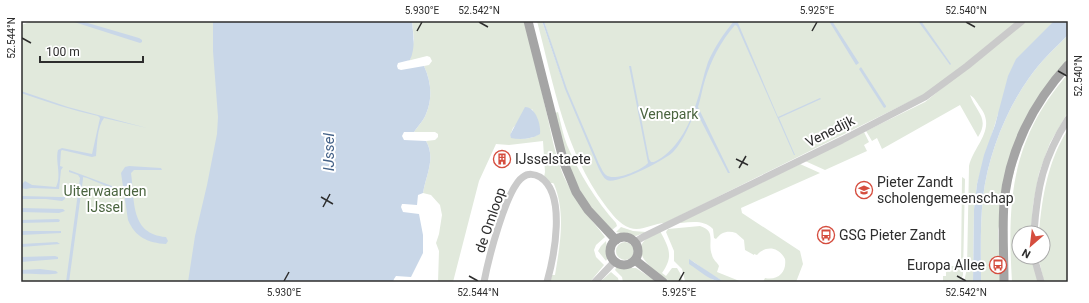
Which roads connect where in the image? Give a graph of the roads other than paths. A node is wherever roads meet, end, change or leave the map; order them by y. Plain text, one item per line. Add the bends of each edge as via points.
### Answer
1 (528, 21) edge
2 (1022, 21) edge
3 (1068, 65) edge
4 (1068, 70) edge
5 (1068, 119) edge
6 (1035, 225) edge
7 (616, 240) junction
8 (635, 242) junction
9 (635, 260) junction
10 (615, 261) junction
11 (1036, 265) edge
12 (484, 282) edge
13 (547, 282) edge
14 (595, 282) edge
15 (663, 282) edge
16 (1004, 282) edge
17 (1009, 282) edge
18 (1041, 282) edge

1 - 7 main road via 564,163 576,192 588,210
2 - 8 street, Venedijk via 925,97
3 - 16 main road via 1052,83 1036,108 1023,132 1011,166 1004,204
4 - 17 main road via 1046,98 1032,122 1014,166 1008,204
5 - 6 street via 1044,165 1037,196
7 - 8 main road via 624,237
7 - 10 main road via 610,251
8 - 9 main road via 638,252
9 - 10 main road via 623,265
9 - 15 main road
10 - 14 street
11 - 18 street
12 - 13 street, de Omloop via 493,244 508,201 523,176 532,174 547,184 556,208 555,248

